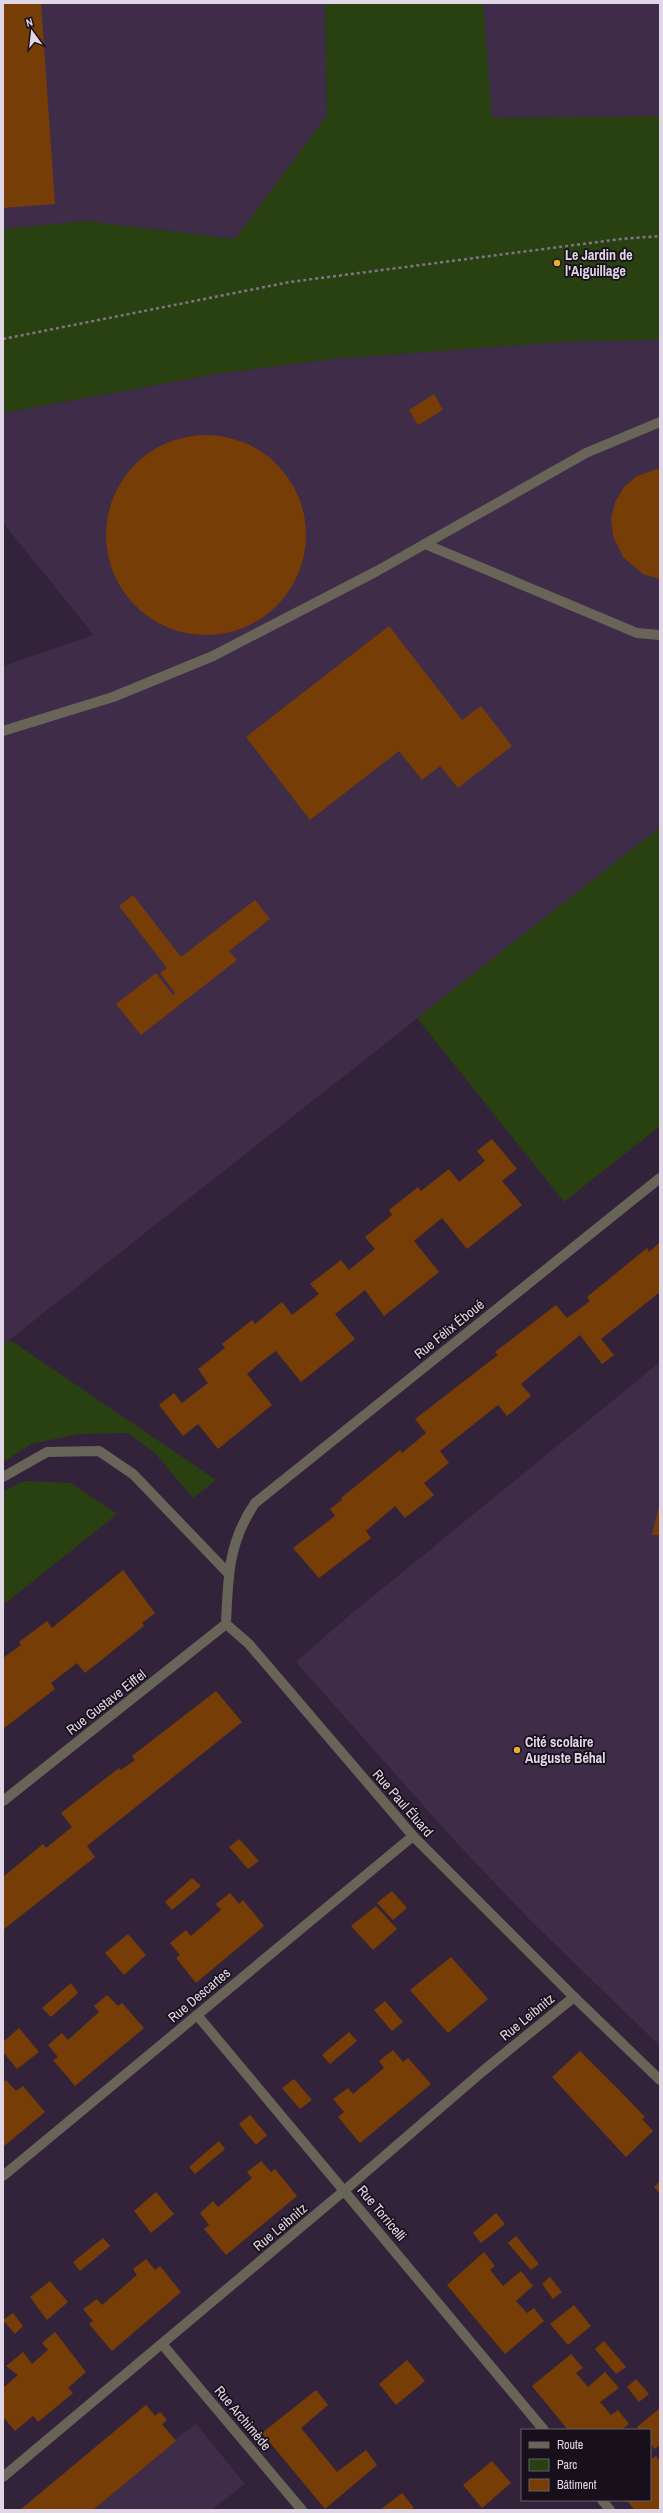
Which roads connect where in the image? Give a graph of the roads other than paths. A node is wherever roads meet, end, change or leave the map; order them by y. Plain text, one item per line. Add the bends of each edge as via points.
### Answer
1 (660, 422) edge
2 (425, 544) junction
3 (660, 635) edge
4 (3, 731) edge
5 (660, 1178) edge
6 (3, 1477) edge
7 (228, 1573) junction
8 (226, 1624) junction
9 (3, 1801) edge
10 (413, 1836) junction
11 (574, 1997) junction
12 (197, 2015) junction
13 (660, 2080) edge
14 (3, 2176) edge
15 (344, 2190) junction
16 (162, 2344) junction
17 (543, 2429) edge
18 (3, 2477) edge
19 (603, 2501) edge
20 (302, 2510) edge
21 (610, 2510) edge

1 - 2 street via 586,453
2 - 3 street via 637,633
2 - 4 street via 213,656 113,697
5 - 7 street, Rue Félix Éboué via 255,1503 242,1523
6 - 7 street via 47,1452 98,1450 133,1474
7 - 8 street
8 - 9 street, Rue Gustave Eiffel
8 - 10 street, Rue Paul Éluard via 249,1644
10 - 11 street, Rue Paul Éluard
10 - 12 street, Rue Descartes
11 - 13 street, Rue Paul Éluard
11 - 15 street, Rue Leibnitz
12 - 14 street, Rue Descartes
12 - 15 street, Rue Torricelli
15 - 16 street, Rue Leibnitz
15 - 17 street, Rue Torricelli
16 - 18 street, Rue Leibnitz
16 - 20 street, Rue Archimède
19 - 21 street

